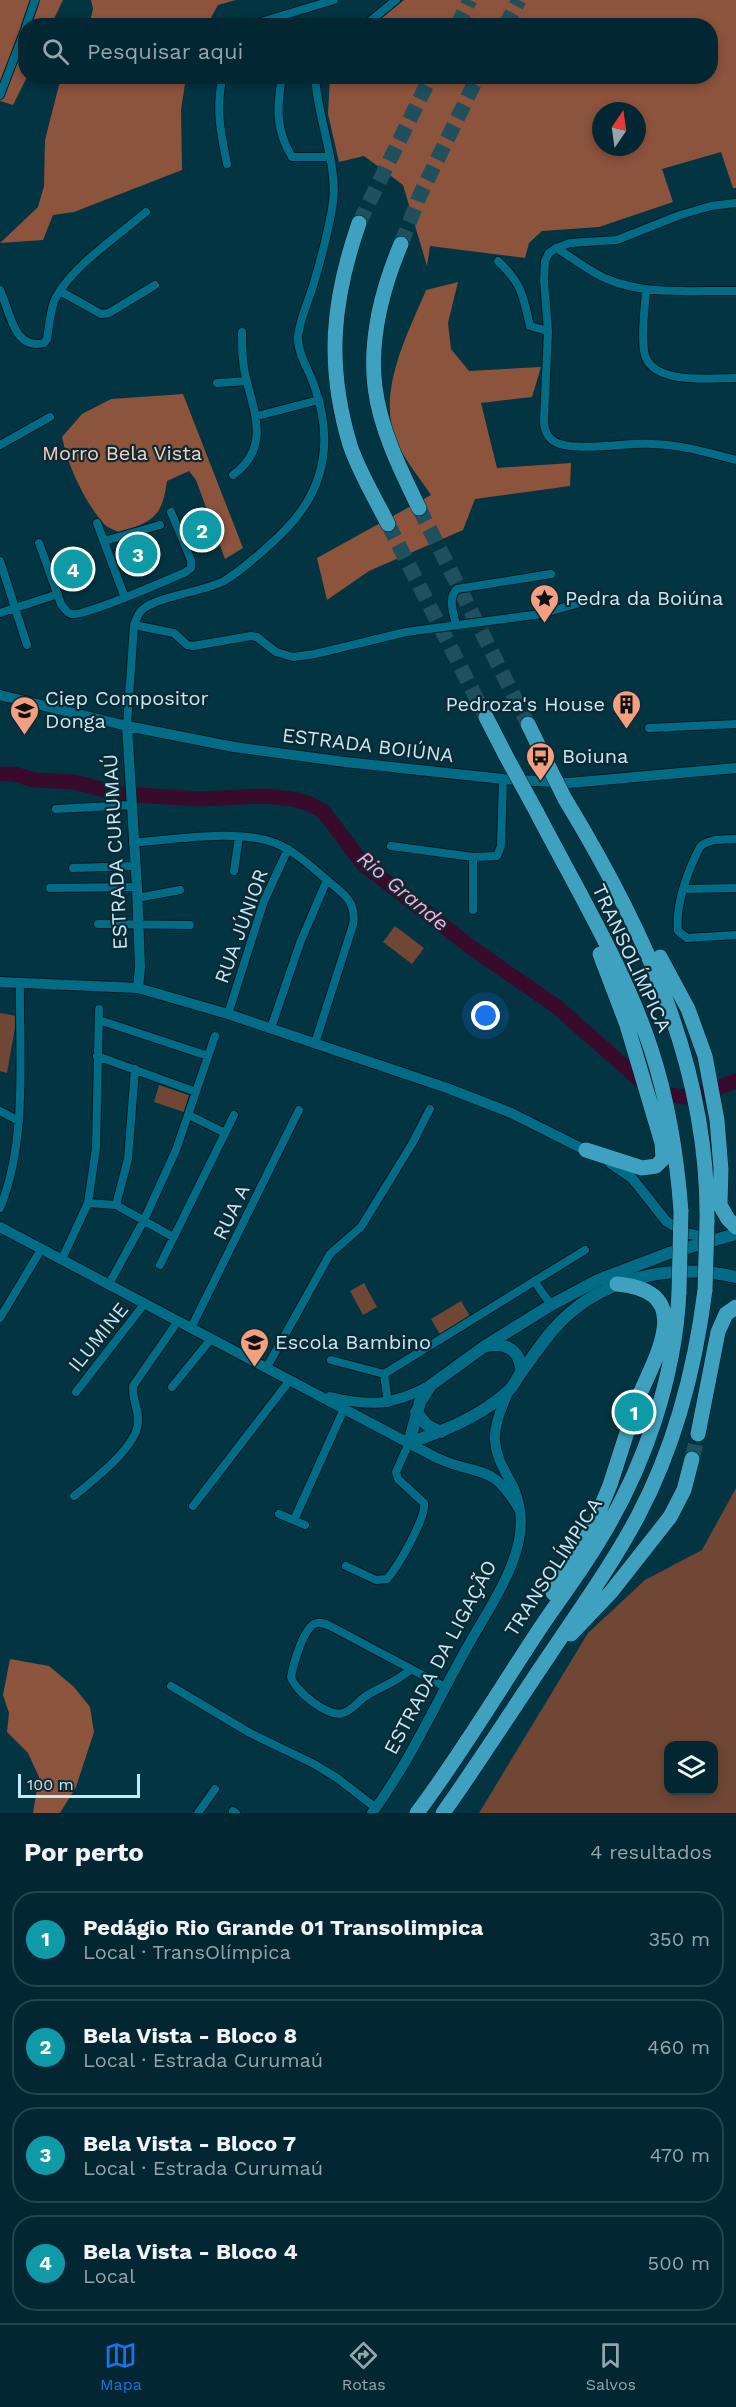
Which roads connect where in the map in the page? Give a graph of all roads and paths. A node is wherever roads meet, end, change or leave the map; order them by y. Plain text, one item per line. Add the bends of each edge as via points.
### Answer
1 (35, 0) edge
2 (334, 0) edge
3 (396, 0) edge
4 (290, 14) junction
5 (29, 18) edge
6 (276, 18) edge
7 (290, 18) edge
8 (374, 18) edge
9 (18, 47) edge
10 (221, 84) edge
11 (281, 84) edge
12 (316, 84) edge
13 (0, 95) edge
14 (329, 157) junction
15 (227, 164) dead end
16 (736, 203) edge
17 (146, 213) dead end
18 (359, 223) tunnel mouth
19 (401, 244) tunnel mouth
20 (556, 248) junction
21 (498, 261) dead end
22 (155, 285) dead end
23 (0, 290) edge
24 (646, 290) junction
25 (60, 291) junction
26 (736, 291) edge
27 (548, 331) junction
28 (242, 332) dead end
29 (736, 378) edge
30 (247, 381) junction
31 (217, 384) dead end
32 (319, 400) junction
33 (257, 416) junction
34 (50, 417) dead end
35 (0, 445) edge
36 (736, 460) edge
37 (233, 475) dead end
38 (419, 508) tunnel mouth
39 (171, 512) dead end
40 (97, 523) dead end
41 (388, 524) tunnel mouth
42 (160, 525) dead end
43 (104, 541) junction
44 (39, 543) dead end
45 (0, 561) edge
46 (551, 574) dead end
47 (58, 594) junction
48 (125, 598) junction
49 (593, 598) dead end
50 (15, 608) junction
51 (0, 613) edge
52 (134, 625) junction
53 (456, 626) junction
54 (27, 645) dead end
55 (0, 695) edge
56 (486, 717) tunnel mouth
57 (528, 724) tunnel mouth
58 (736, 724) edge
59 (127, 726) junction
60 (649, 728) dead end
61 (736, 768) edge
62 (503, 779) junction
63 (130, 803) junction
64 (56, 809) dead end
65 (584, 830) junction
66 (239, 837) junction
67 (736, 839) edge
68 (133, 843) junction
69 (391, 846) dead end
70 (288, 849) junction
71 (473, 857) junction
72 (135, 866) junction
73 (73, 868) dead end
74 (234, 871) dead end
75 (327, 880) junction
76 (50, 888) dead end
77 (736, 888) edge
78 (685, 889) junction
79 (180, 890) dead end
80 (137, 892) junction
81 (582, 901) junction
82 (473, 910) dead end
83 (98, 924) dead end
84 (190, 925) dead end
85 (137, 926) junction
86 (736, 935) edge
87 (0, 982) edge
88 (21, 982) junction
89 (138, 988) junction
90 (99, 1009) dead end
91 (228, 1014) junction
92 (99, 1020) junction
93 (271, 1029) junction
94 (215, 1036) dead end
95 (315, 1042) junction
96 (97, 1056) junction
97 (208, 1056) junction
98 (135, 1069) junction
99 (196, 1092) junction
100 (430, 1109) dead end
101 (299, 1110) dead end
102 (0, 1111) edge
103 (189, 1115) junction
104 (234, 1115) dead end
105 (19, 1121) junction
106 (225, 1132) junction
107 (586, 1150) junction
108 (88, 1203) junction
109 (116, 1205) junction
110 (0, 1208) edge
111 (144, 1220) junction
112 (0, 1227) edge
113 (736, 1227) edge
114 (736, 1234) edge
115 (173, 1237) junction
116 (716, 1239) junction
117 (42, 1248) junction
118 (585, 1250) dead end
119 (62, 1258) junction
120 (160, 1265) dead end
121 (736, 1277) edge
122 (534, 1281) junction
123 (109, 1284) junction
124 (617, 1284) junction
125 (145, 1303) junction
126 (551, 1305) junction
127 (736, 1307) edge
128 (0, 1318) edge
129 (178, 1321) junction
130 (191, 1328) junction
131 (211, 1339) junction
132 (485, 1346) junction
133 (331, 1360) dead end
134 (267, 1367) junction
135 (521, 1372) junction
136 (384, 1374) junction
137 (290, 1380) junction
138 (431, 1385) junction
139 (172, 1387) dead end
140 (76, 1392) dead end
141 (508, 1392) junction
142 (316, 1394) junction
143 (639, 1396) tunnel mouth
144 (388, 1403) junction
145 (344, 1409) junction
146 (416, 1412) junction
147 (364, 1419) junction
148 (630, 1423) tunnel mouth
149 (441, 1431) junction
150 (698, 1434) tunnel mouth
151 (409, 1443) junction
152 (692, 1459) tunnel mouth
153 (74, 1496) dead end
154 (193, 1506) dead end
155 (520, 1511) junction
156 (279, 1514) dead end
157 (294, 1520) junction
158 (305, 1525) dead end
159 (346, 1566) dead end
160 (543, 1624) junction
161 (552, 1651) junction
162 (411, 1669) junction
163 (171, 1686) dead end
164 (445, 1687) junction
165 (214, 1789) dead end
166 (374, 1810) edge
167 (198, 1813) edge
168 (417, 1813) edge
169 (443, 1813) edge

1 - 5 street
2 - 4 street
3 - 8 street
4 - 6 street
4 - 7 street
9 - 13 street
10 - 15 street via 218,118
11 - 14 street via 277,115 292,157
12 - 14 street
14 - 32 street via 334,178 333,200 298,337
16 - 20 street via 680,215 617,240
17 - 25 street via 85,263
18 - 41 highway via 339,296 334,332 336,377 351,446
19 - 38 highway via 378,314 375,388 392,446
20 - 24 street via 604,278
20 - 27 street via 545,261
21 - 27 street via 521,288 530,326
22 - 25 street via 101,314
23 - 25 street via 22,340 37,345 47,339 53,304
24 - 26 street
24 - 29 street via 644,351 653,368 662,374 683,377
27 - 36 street via 543,420 550,439 568,446 654,444
28 - 30 street
30 - 31 street
30 - 33 street
32 - 33 street
32 - 52 street via 325,435 323,462 314,490 286,529 226,580 150,605
33 - 37 street via 253,456
34 - 35 street
39 - 48 street via 191,568
40 - 43 street
42 - 43 street
43 - 48 street
44 - 47 street
45 - 50 street
46 - 53 street via 457,590 452,593
47 - 48 street via 67,611 76,614
47 - 50 street
49 - 53 street via 541,614
50 - 51 street
50 - 54 street
52 - 53 street via 174,633 193,646 257,637 276,652 293,657 406,632
52 - 59 street, ESTRADA CURUMAÚ
55 - 59 street, ESTRADA BOIÚNA
56 - 81 highway, TRANSOLÍMPICA, bridge
57 - 65 highway, TRANSOLÍMPICA, bridge
58 - 60 street
59 - 62 street, ESTRADA BOIÚNA via 234,747
59 - 63 street, ESTRADA CURUMAÚ
61 - 62 street, ESTRADA BOIÚNA via 569,783
62 - 71 street via 500,853 494,857
63 - 64 street
63 - 68 street, ESTRADA CURUMAÚ
65 - 113 highway via 598,847 698,1031 717,1120 720,1205
65 - 161 highway, TRANSOLÍMPICA, bridge via 655,968 692,1079 705,1156 705,1290 690,1381 654,1482 606,1570
66 - 68 street
66 - 70 street via 262,839
66 - 74 street
67 - 78 street via 705,842
68 - 72 street, ESTRADA CURUMAÚ
69 - 71 street
70 - 75 street
70 - 91 street, RUA JÚNIOR via 264,901
71 - 82 street
72 - 73 street
72 - 80 street, ESTRADA CURUMAÚ
75 - 93 street via 300,943
75 - 95 street via 351,902 355,916
76 - 80 street
77 - 78 street
78 - 86 street via 678,912 678,931 687,938
79 - 80 street
80 - 85 street, ESTRADA CURUMAÚ
81 - 107 highway via 586,924 607,970 651,1102 663,1143 663,1158 656,1166 642,1168
81 - 160 highway, TRANSOLÍMPICA, bridge via 638,1013 659,1078 676,1161 681,1211 679,1292 668,1372 631,1478 600,1540
83 - 85 street
84 - 85 street
85 - 89 street, ESTRADA CURUMAÚ
87 - 88 street
88 - 89 street
88 - 105 street
89 - 91 street
90 - 92 street
91 - 93 street
92 - 96 street
92 - 97 street
93 - 95 street
94 - 97 street
95 - 107 street via 499,1108
96 - 98 street
96 - 108 street via 96,1148
97 - 99 street
98 - 99 street
98 - 109 street via 126,1174
99 - 103 street
100 - 134 street via 361,1227 330,1254
101 - 130 street, RUA A
102 - 105 street
103 - 106 street
103 - 111 street
104 - 106 street
105 - 110 street
106 - 115 street
107 - 116 street via 632,1178 675,1227
108 - 109 street
108 - 119 street
109 - 111 street
111 - 115 street
111 - 123 street
112 - 117 street
114 - 116 main road
115 - 120 street
116 - 126 main road via 624,1269
117 - 119 street
117 - 128 street
118 - 122 street
119 - 123 street
121 - 124 main road via 710,1273 656,1274
122 - 126 street
122 - 136 street
123 - 125 street
124 - 135 main road via 565,1317
124 - 143 highway via 643,1289 656,1298 664,1314 665,1334
125 - 129 street
125 - 140 street, ILUMINE
126 - 132 main road
127 - 150 highway via 726,1314 718,1332
129 - 130 street
129 - 153 street via 133,1386 138,1414 134,1437 104,1471
130 - 131 street
131 - 134 street
131 - 139 street
132 - 135 main road via 500,1344 511,1348 519,1357
132 - 138 main road
133 - 136 street
134 - 137 street
135 - 141 main road
136 - 144 street
137 - 142 street
137 - 154 street
138 - 144 street
138 - 146 main road
141 - 149 main road
141 - 155 street, ESTRADA DA LIGAÇÃO via 495,1440 500,1465 514,1489
142 - 144 street via 363,1403
142 - 145 street
144 - 147 street
145 - 147 street
145 - 157 street
146 - 149 main road via 427,1425
146 - 151 main road
147 - 151 street
148 - 160 highway via 596,1519 555,1589 543,1614
149 - 151 main road
151 - 155 street via 444,1461 491,1475 506,1488
151 - 159 street via 396,1472 398,1479 424,1503 420,1521 387,1579 376,1580
152 - 161 highway via 684,1490 670,1517 594,1612
155 - 164 street, ESTRADA DA LIGAÇÃO via 519,1541 501,1586
156 - 157 street
157 - 158 street
160 - 168 highway, TRANSOLÍMPICA
161 - 169 highway, TRANSOLÍMPICA
162 - 162 street via 339,1714 300,1692 291,1677 309,1629 317,1623 332,1627
162 - 164 street
163 - 166 street via 337,1778
164 - 166 street, ESTRADA DA LIGAÇÃO via 396,1778
165 - 167 street

